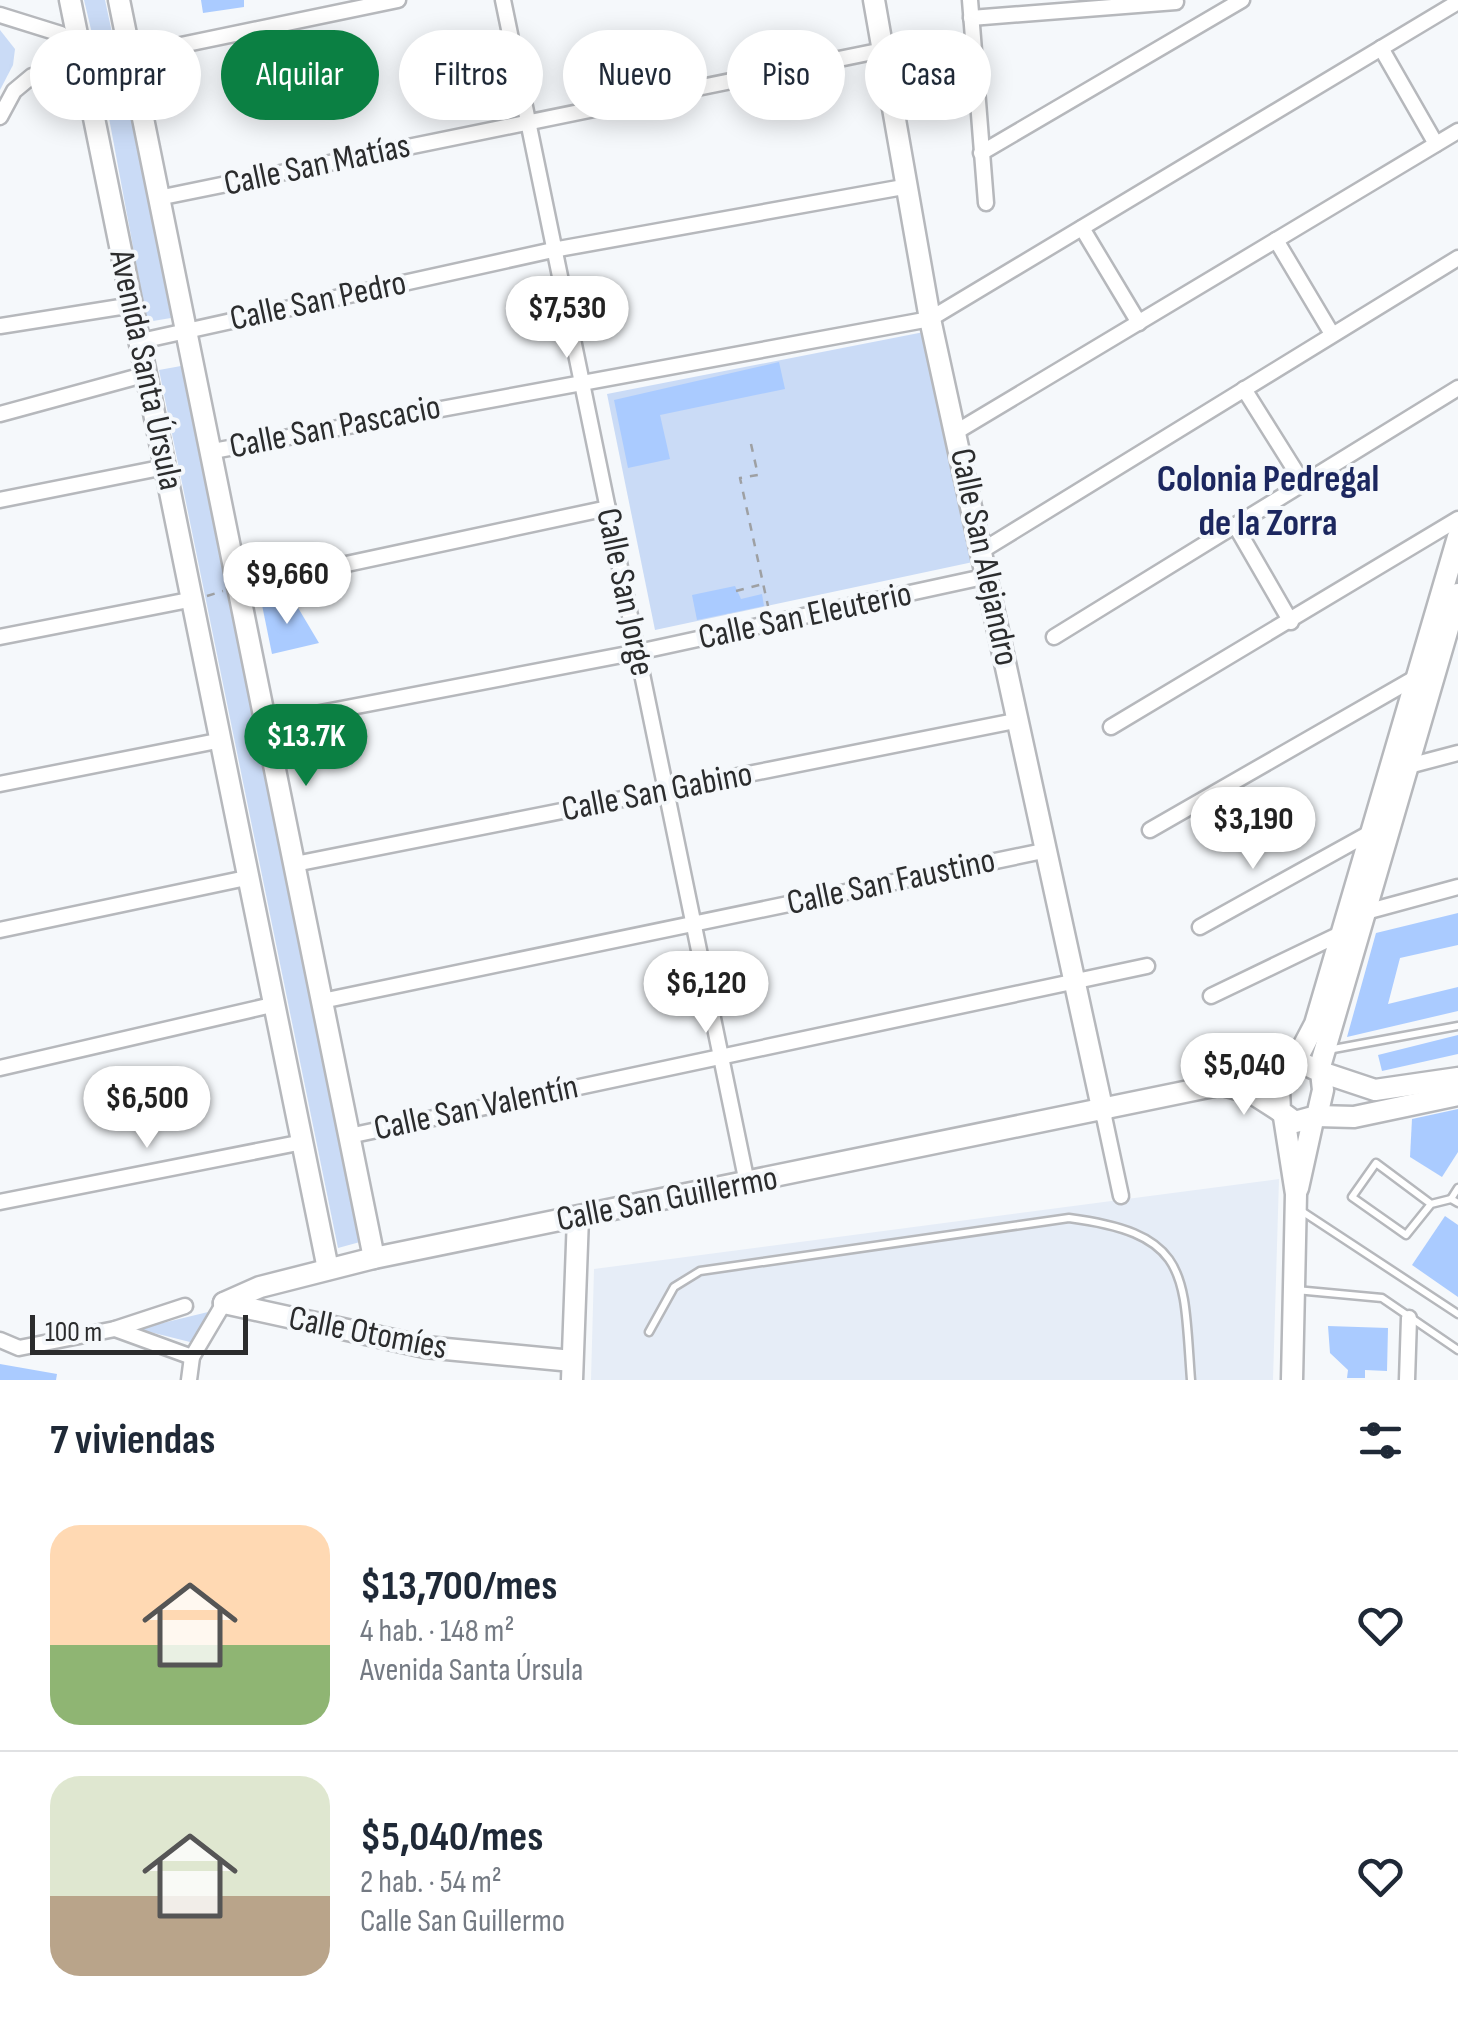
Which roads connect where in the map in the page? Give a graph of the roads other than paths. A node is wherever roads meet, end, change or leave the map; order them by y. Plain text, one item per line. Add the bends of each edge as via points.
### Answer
1 (70, 0) edge
2 (119, 0) edge
3 (398, 0) edge
4 (503, 0) edge
5 (874, 0) edge
6 (970, 0) edge
7 (1242, 0) edge
8 (1176, 1) edge
9 (1458, 2) edge
10 (0, 15) edge
11 (971, 18) junction
12 (49, 30) edge
13 (76, 30) edge
14 (126, 30) edge
15 (880, 30) edge
16 (1188, 31) junction
17 (201, 41) edge
18 (1381, 48) junction
19 (865, 54) edge
20 (30, 80) edge
21 (0, 118) edge
22 (95, 120) edge
23 (145, 120) edge
24 (897, 120) edge
25 (527, 122) junction
26 (1458, 131) edge
27 (1436, 144) junction
28 (980, 154) junction
29 (909, 186) junction
30 (162, 197) junction
31 (986, 203) dead end
32 (1082, 228) junction
33 (1276, 240) junction
34 (553, 250) junction
35 (1458, 258) edge
36 (132, 305) junction
37 (930, 319) junction
38 (1138, 322) junction
39 (0, 326) edge
40 (188, 329) junction
41 (1332, 334) junction
42 (141, 341) junction
43 (147, 374) junction
44 (582, 381) junction
45 (1244, 388) junction
46 (1458, 388) edge
47 (0, 414) edge
48 (956, 432) junction
49 (213, 450) junction
50 (166, 467) junction
51 (1303, 482) junction
52 (0, 500) edge
53 (608, 508) junction
54 (1458, 519) edge
55 (1235, 525) junction
56 (1458, 537) edge
57 (983, 550) junction
58 (988, 576) junction
59 (239, 587) junction
60 (1458, 594) edge
61 (194, 599) junction
62 (1446, 621) edge
63 (1291, 622) junction
64 (0, 637) edge
65 (1054, 637) dead end
66 (638, 652) junction
67 (1424, 676) junction
68 (1020, 720) junction
69 (268, 723) junction
70 (1111, 726) dead end
71 (222, 740) junction
72 (1458, 753) edge
73 (1396, 769) junction
74 (0, 784) edge
75 (666, 790) junction
76 (1150, 830) dead end
77 (1378, 831) junction
78 (1048, 850) junction
79 (296, 864) junction
80 (251, 877) junction
81 (1458, 887) edge
82 (1364, 912) junction
83 (695, 922) junction
84 (1200, 927) dead end
85 (0, 930) edge
86 (1342, 933) junction
87 (1147, 966) dead end
88 (1072, 980) junction
89 (1211, 996) dead end
90 (322, 1001) junction
91 (276, 1004) junction
92 (1458, 1026) edge
93 (722, 1054) junction
94 (1322, 1064) junction
95 (0, 1068) edge
96 (1290, 1068) junction
97 (1458, 1078) edge
98 (1224, 1086) junction
99 (1458, 1096) edge
100 (1104, 1112) junction
101 (1282, 1114) junction
102 (1315, 1118) junction
103 (349, 1136) junction
104 (303, 1142) junction
105 (747, 1183) junction
106 (1458, 1188) edge
107 (1121, 1196) dead end
108 (1296, 1201) junction
109 (1454, 1201) edge
110 (0, 1202) edge
111 (1431, 1204) junction
112 (578, 1216) junction
113 (374, 1258) junction
114 (328, 1268) junction
115 (1294, 1290) junction
116 (224, 1303) junction
117 (185, 1306) dead end
118 (1458, 1314) edge
119 (1409, 1318) junction
120 (114, 1329) junction
121 (648, 1332) dead end
122 (0, 1340) edge
123 (1458, 1350) edge
124 (192, 1357) junction
125 (572, 1370) edge
126 (189, 1380) edge
127 (1190, 1380) edge
128 (1292, 1380) edge
129 (1407, 1380) edge

1 - 13 street, Avenida Santa Úrsula
2 - 14 street, Avenida Santa Úrsula
3 - 17 street
4 - 25 street, Calle San Jorge
5 - 15 street, Calle San Alejandro
6 - 11 street
7 - 16 street
8 - 11 street
8 - 16 street
9 - 18 street
10 - 12 street
11 - 28 street
16 - 28 street
18 - 27 street
18 - 32 street
19 - 25 street, Calle San Matías
20 - 21 street via 22,82
22 - 36 street, Avenida Santa Úrsula
23 - 30 street, Avenida Santa Úrsula
24 - 29 street, Calle San Alejandro
25 - 30 street, Calle San Matías
25 - 34 street, Calle San Jorge
26 - 27 street
27 - 33 street
28 - 31 street
29 - 34 street, Calle San Pedro
29 - 37 street, Calle San Alejandro
30 - 40 street, Avenida Santa Úrsula
32 - 37 street
32 - 38 street
33 - 38 street
33 - 41 street
34 - 40 street, Calle San Pedro
34 - 44 street, Calle San Jorge
35 - 41 street
36 - 39 street
36 - 42 street, Avenida Santa Úrsula
37 - 44 street, Calle San Pascacio
37 - 48 street, Calle San Alejandro
38 - 48 street
40 - 42 street, Calle San Pedro
40 - 49 street, Avenida Santa Úrsula
41 - 45 street
42 - 43 street, Avenida Santa Úrsula
43 - 47 street
43 - 50 street, Avenida Santa Úrsula
44 - 49 street, Calle San Pascacio
44 - 53 street, Calle San Jorge
45 - 51 street
45 - 57 street
46 - 51 street
48 - 57 street, Calle San Alejandro
49 - 59 street, Avenida Santa Úrsula
50 - 52 street
50 - 61 street, Avenida Santa Úrsula
51 - 55 street
53 - 59 street
53 - 66 street, Calle San Jorge
54 - 63 street
55 - 63 street
55 - 65 street
56 - 62 street
57 - 58 street, Calle San Alejandro
58 - 66 street, Calle San Eleuterio
58 - 68 street, Calle San Alejandro
59 - 69 street, Avenida Santa Úrsula
60 - 62 street
61 - 64 street
61 - 71 street, Avenida Santa Úrsula
62 - 67 street
63 - 70 street
66 - 69 street, Calle San Eleuterio
66 - 75 street, Calle San Jorge
67 - 73 street
67 - 76 street
68 - 75 street, Calle San Gabino
68 - 78 street, Calle San Alejandro
69 - 79 street, Avenida Santa Úrsula
71 - 74 street
71 - 80 street, Avenida Santa Úrsula
72 - 73 street
73 - 77 street
75 - 79 street, Calle San Gabino
75 - 83 street, Calle San Jorge
77 - 82 street
77 - 84 street
77 - 86 street
78 - 83 street, Calle San Faustino
78 - 88 street, Calle San Alejandro
79 - 90 street, Avenida Santa Úrsula
80 - 85 street
80 - 91 street, Avenida Santa Úrsula
81 - 82 street
82 - 86 street
82 - 94 street
83 - 90 street, Calle San Faustino
83 - 93 street, Calle San Jorge
86 - 89 street
86 - 96 street via 1315,1024
87 - 88 street, Calle San Valentín
88 - 93 street, Calle San Valentín
88 - 100 street, Calle San Alejandro
90 - 103 street, Avenida Santa Úrsula
91 - 95 street
91 - 104 street, Avenida Santa Úrsula
92 - 94 lane
93 - 103 street, Calle San Valentín
93 - 105 street, Calle San Jorge
94 - 96 street
94 - 97 street via 1375,1090
94 - 102 street
96 - 98 street, Calle San Guillermo
96 - 101 street via 1279,1089
98 - 100 street, Calle San Guillermo
98 - 101 street via 1252,1093
99 - 102 street
100 - 105 street, Calle San Guillermo
100 - 107 street
101 - 102 street via 1294,1122
101 - 108 street
102 - 108 street
103 - 113 street, Avenida Santa Úrsula
104 - 110 street
104 - 114 street, Avenida Santa Úrsula
105 - 112 street, Calle San Guillermo
106 - 109 lane
108 - 115 street
108 - 118 lane
109 - 111 lane
111 - 111 lane via 1406,1235 1352,1197 1376,1163
112 - 113 street, Calle San Guillermo
112 - 125 street
113 - 114 street, Calle San Guillermo
114 - 116 street, Calle San Guillermo
115 - 119 lane via 1382,1298
115 - 128 street
116 - 124 street
116 - 125 street, Calle Otomíes via 426,1347
117 - 120 street
119 - 123 lane
119 - 129 street
120 - 122 street via 19,1348
120 - 124 street
121 - 127 lane via 674,1287 700,1271 1070,1218 1120,1225 1162,1249 1184,1284
124 - 126 street

